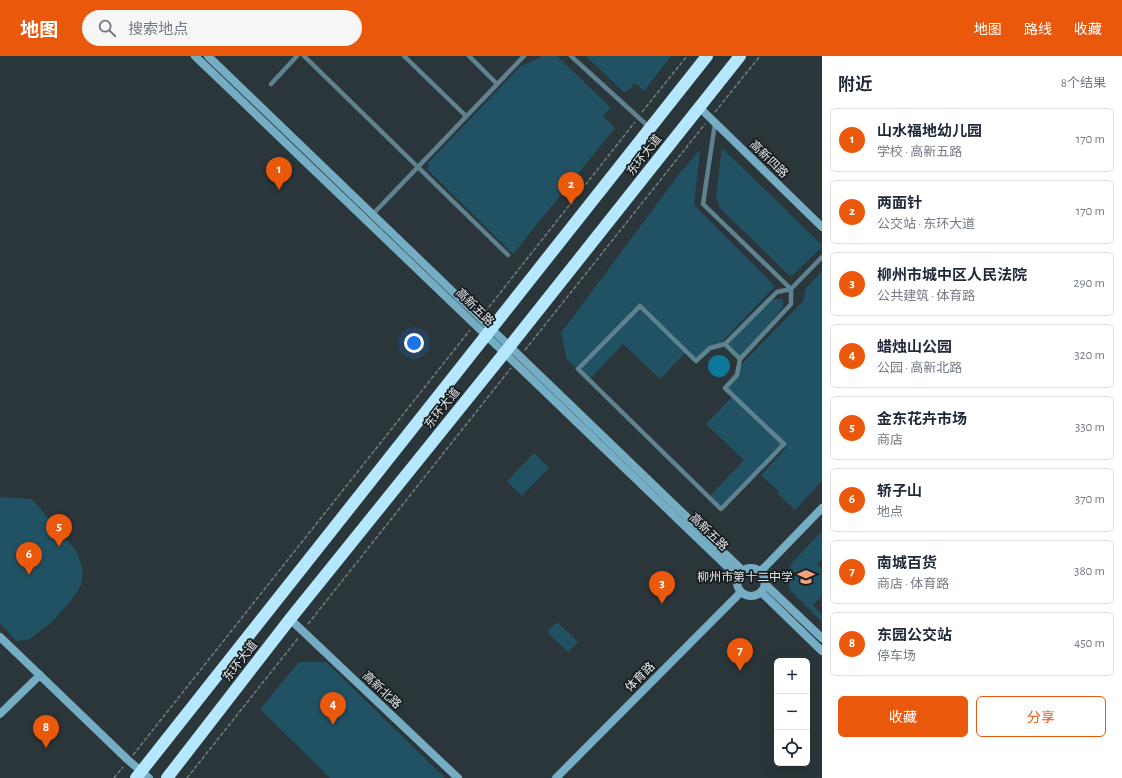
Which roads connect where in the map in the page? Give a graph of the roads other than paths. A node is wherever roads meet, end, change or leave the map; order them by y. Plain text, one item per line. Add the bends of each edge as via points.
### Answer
1 (196, 56) edge
2 (208, 56) edge
3 (297, 56) edge
4 (304, 56) edge
5 (404, 56) edge
6 (469, 56) edge
7 (524, 56) edge
8 (571, 56) edge
9 (707, 56) edge
10 (740, 56) edge
11 (271, 84) dead end
12 (497, 84) junction
13 (699, 107) junction
14 (466, 116) junction
15 (712, 120) junction
16 (650, 128) junction
17 (418, 167) junction
18 (373, 214) junction
19 (822, 227) edge
20 (508, 255) dead end
21 (822, 257) edge
22 (791, 289) junction
23 (478, 321) junction
24 (489, 332) junction
25 (725, 344) junction
26 (508, 350) junction
27 (740, 358) junction
28 (822, 508) edge
29 (760, 572) junction
30 (740, 574) junction
31 (765, 584) junction
32 (741, 592) junction
33 (761, 592) junction
34 (290, 619) junction
35 (0, 637) edge
36 (822, 638) edge
37 (822, 650) edge
38 (40, 675) junction
39 (0, 714) edge
40 (142, 776) edge
41 (167, 778) edge
42 (458, 778) edge
43 (556, 778) edge

1 - 23 main road, 高新五路
2 - 18 main road, 高新五路
3 - 11 lane
4 - 17 lane
5 - 14 lane
6 - 12 lane
7 - 12 lane
8 - 16 lane
9 - 16 highway, 东环大道
10 - 13 highway, 东环大道
12 - 14 lane
13 - 15 main road, 高新四路
13 - 26 highway, 东环大道
14 - 17 lane
15 - 19 main road, 高新四路
15 - 22 lane via 703,204
16 - 24 highway, 东环大道
17 - 18 lane
17 - 20 lane
18 - 23 main road, 高新五路
21 - 22 lane
22 - 25 lane via 777,292
22 - 27 lane via 791,304
23 - 24 main road, 高新五路
24 - 26 main road, 高新五路
24 - 40 highway, 东环大道
25 - 27 lane
25 - 27 lane via 710,348 696,361 640,306 578,370 721,509 784,444 725,388 737,375
26 - 30 main road, 高新五路
26 - 34 highway, 东环大道
28 - 29 main road
29 - 30 main road via 752,568
29 - 31 main road
30 - 32 main road via 737,586
31 - 33 main road
31 - 36 main road
32 - 33 main road via 748,596
32 - 43 main road, 体育路
33 - 37 main road
34 - 41 highway, 东环大道
34 - 42 main road, 高新北路
35 - 38 main road
38 - 39 main road
38 - 40 main road

